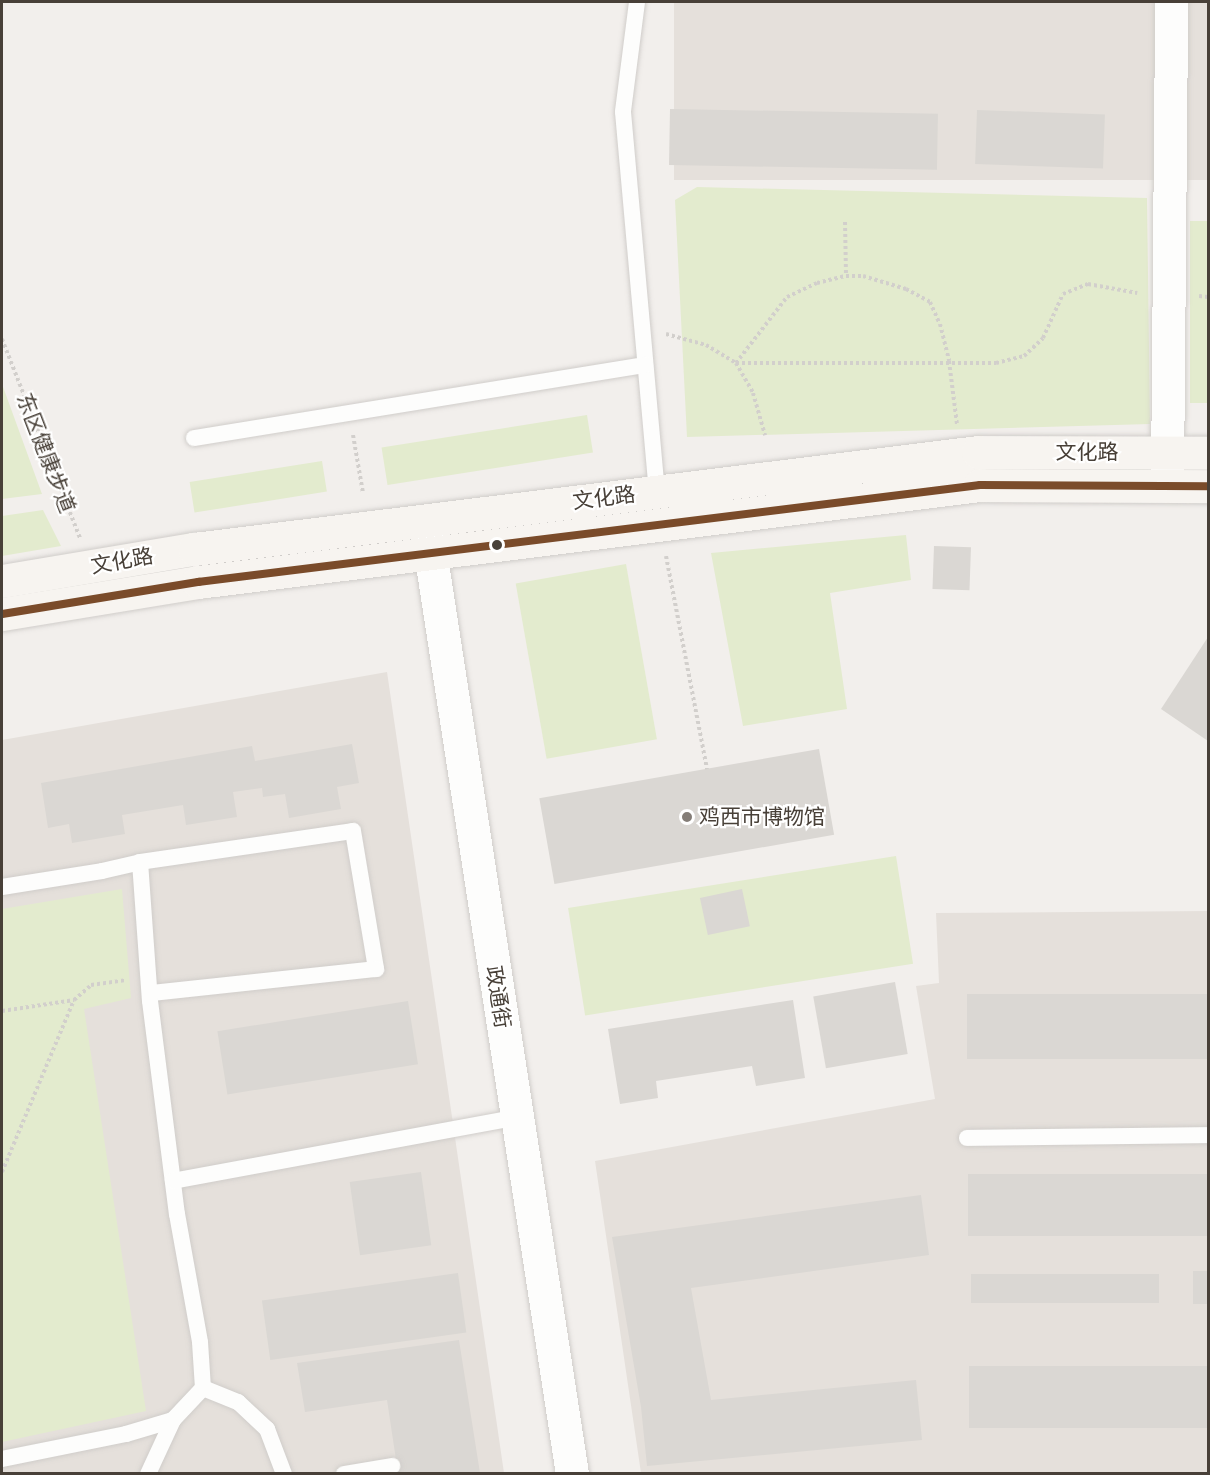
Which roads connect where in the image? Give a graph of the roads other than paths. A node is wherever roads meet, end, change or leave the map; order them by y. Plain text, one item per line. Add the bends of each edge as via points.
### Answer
1 (637, 2) edge
2 (1171, 2) edge
3 (645, 365) junction
4 (194, 438) dead end
5 (1167, 453) junction
6 (1209, 453) edge
7 (1167, 486) junction
8 (1209, 486) edge
9 (657, 492) junction
10 (425, 520) junction
11 (430, 554) junction
12 (2, 581) edge
13 (2, 615) edge
14 (140, 862) junction
15 (2, 887) edge
16 (150, 993) junction
17 (517, 1117) junction
18 (1209, 1135) edge
19 (967, 1138) dead end
20 (173, 1181) junction
21 (203, 1388) junction
22 (173, 1420) junction
23 (2, 1459) edge
24 (392, 1466) dead end
25 (148, 1473) edge
26 (284, 1473) edge
27 (344, 1473) edge
28 (572, 1473) edge

1 - 3 lane via 623,112
2 - 5 street
3 - 4 lane
3 - 9 lane
5 - 6 main road, 文化路
5 - 7 street
5 - 9 main road, 文化路 via 964,454
7 - 8 main road, 文化路
7 - 11 main road, 文化路 via 980,485
9 - 10 main road, 文化路
10 - 11 street, 政通街
10 - 12 main road, 文化路 via 194,549
11 - 13 main road, 文化路 via 198,582
11 - 17 street, 政通街
14 - 15 lane
14 - 16 lane
14 - 16 lane via 353,831 376,969
16 - 20 lane
17 - 20 lane
17 - 28 street, 政通街
18 - 19 lane
20 - 21 lane via 200,1341
21 - 22 lane
21 - 26 lane via 238,1402 267,1429
22 - 23 lane via 126,1434
22 - 25 lane
24 - 27 lane

